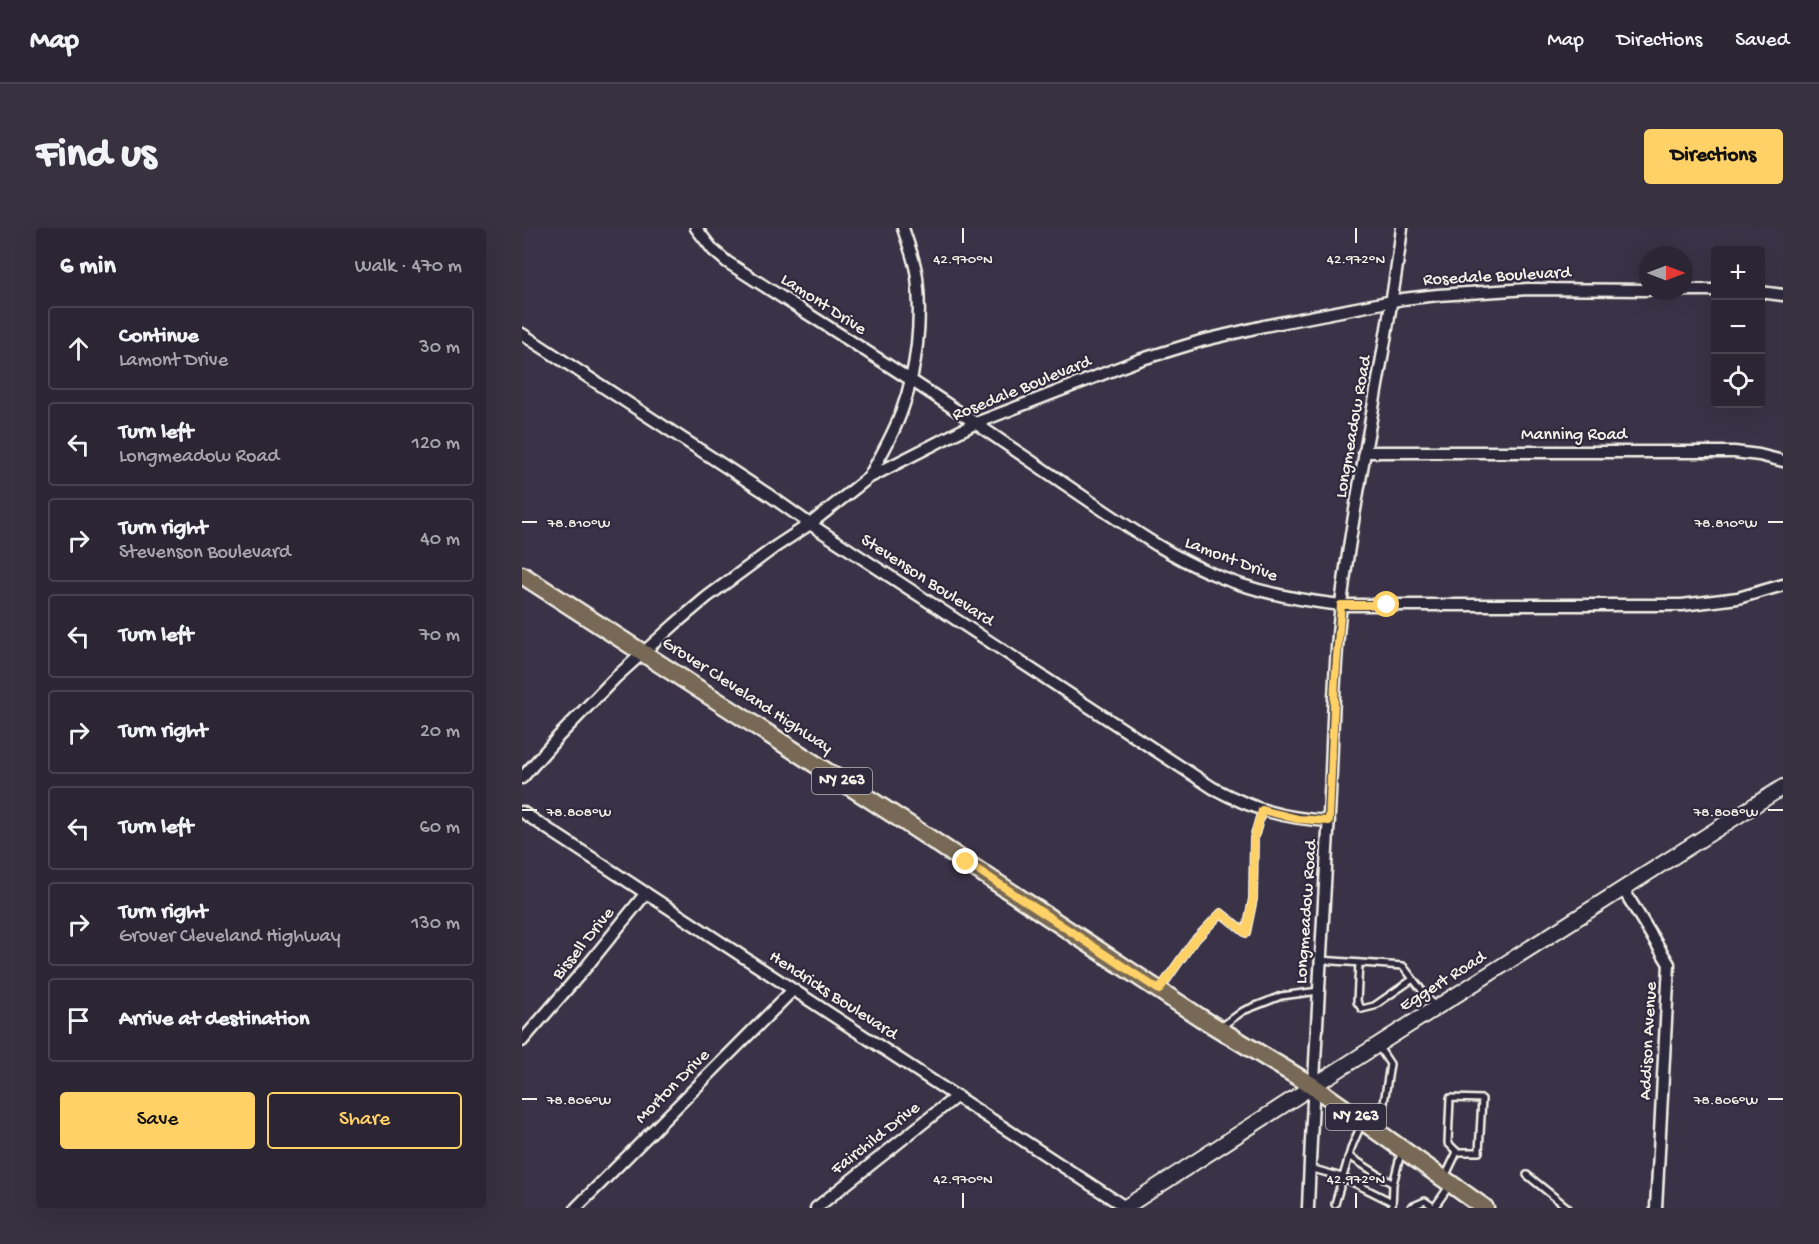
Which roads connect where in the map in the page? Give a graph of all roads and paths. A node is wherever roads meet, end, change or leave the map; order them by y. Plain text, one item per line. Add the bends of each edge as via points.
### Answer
1 (696, 228) edge
2 (903, 228) edge
3 (1402, 228) edge
4 (1639, 290) edge
5 (1693, 290) edge
6 (1711, 290) edge
7 (1765, 293) edge
8 (1783, 296) edge
9 (1393, 302) junction
10 (522, 334) edge
11 (910, 379) junction
12 (976, 423) junction
13 (1364, 452) junction
14 (1783, 461) edge
15 (868, 478) junction
16 (810, 524) junction
17 (522, 575) edge
18 (1783, 585) edge
19 (1341, 605) junction
20 (643, 652) junction
21 (522, 778) edge
22 (1783, 787) edge
23 (1262, 810) junction
24 (522, 812) edge
25 (1329, 821) junction
26 (1623, 889) junction
27 (646, 893) junction
28 (1320, 960) junction
29 (1359, 963) junction
30 (1413, 979) junction
31 (793, 990) junction
32 (1159, 990) junction
33 (1319, 990) junction
34 (1435, 1008) junction
35 (1219, 1029) junction
36 (522, 1041) edge
37 (1377, 1045) junction
38 (1313, 1086) junction
39 (957, 1096) junction
40 (1365, 1123) junction
41 (1402, 1149) junction
42 (1457, 1152) junction
43 (1349, 1156) junction
44 (1310, 1168) junction
45 (1527, 1175) dead end
46 (1342, 1177) junction
47 (1447, 1181) junction
48 (1393, 1184) junction
49 (1335, 1204) dead end
50 (1392, 1205) edge
51 (1412, 1207) edge
52 (576, 1208) edge
53 (816, 1208) edge
54 (1124, 1208) edge
55 (1308, 1208) edge
56 (1435, 1208) edge
57 (1485, 1208) edge
58 (1568, 1208) edge
59 (1656, 1208) edge

1 - 11 street, Lamont Drive via 727,262
2 - 11 street via 917,275 919,304
3 - 9 street, Longmeadow Road
4 - 9 street, Rosedale Boulevard via 1528,289
5 - 6 street
7 - 8 street
9 - 12 street, Rosedale Boulevard via 1264,326 1180,347
9 - 13 street, Longmeadow Road
10 - 16 street, Stevenson Boulevard
11 - 12 street, Lamont Drive
11 - 15 street via 902,410
12 - 15 street, Rosedale Boulevard
12 - 19 street, Lamont Drive via 1161,548 1207,572 1273,594
13 - 14 street, Manning Road via 1734,452
13 - 19 street, Longmeadow Road
15 - 16 street, Rosedale Boulevard
16 - 20 street, Rosedale Boulevard via 716,591
16 - 23 street, Stevenson Boulevard via 1213,788
17 - 20 main road, Grover Cleveland Highway / NY 263
18 - 19 street, Lamont Drive via 1738,598 1682,605
19 - 25 street, Longmeadow Road
20 - 21 street, Rosedale Boulevard via 586,707
20 - 32 main road, Grover Cleveland Highway / NY 263
22 - 26 street, Eggert Road
23 - 25 street, Stevenson Boulevard via 1298,819
23 - 32 lane via 1254,838 1253,899 1246,933 1221,913 1193,942
24 - 27 street, Hendricks Boulevard
25 - 28 street, Longmeadow Road
26 - 34 street, Eggert Road
26 - 59 street, Addison Avenue via 1669,963
27 - 31 street, Hendricks Boulevard
27 - 36 street, Bissell Drive
28 - 29 lane
28 - 33 street, Longmeadow Road
29 - 30 lane via 1403,966
29 - 30 lane via 1357,1002 1362,1009 1374,1006
30 - 34 lane
31 - 39 street, Hendricks Boulevard
31 - 52 street, Morton Drive
32 - 35 main road, Grover Cleveland Highway / NY 263
33 - 35 lane via 1281,996 1243,1011
33 - 38 street, Longmeadow Road
34 - 37 street, Eggert Road
35 - 38 main road, Grover Cleveland Highway / NY 263
37 - 38 street, Eggert Road
37 - 40 lane via 1390,1064 1384,1103
38 - 40 main road, NY 263
38 - 44 street, Longmeadow Road
38 - 54 street, Eggert Road
39 - 53 street, Fairchild Drive
39 - 54 street, Hendricks Boulevard
40 - 41 main road, NY 263
40 - 43 lane
41 - 47 main road, NY 263
41 - 48 lane
42 - 42 lane via 1479,1152 1482,1099 1450,1098 1448,1143
42 - 47 lane
43 - 46 lane
43 - 48 lane
44 - 46 lane
44 - 55 street, Longmeadow Road
45 - 58 lane
46 - 49 lane
46 - 50 lane
47 - 56 lane
47 - 57 main road, NY 263
48 - 50 lane
51 - 56 lane via 1425,1201

